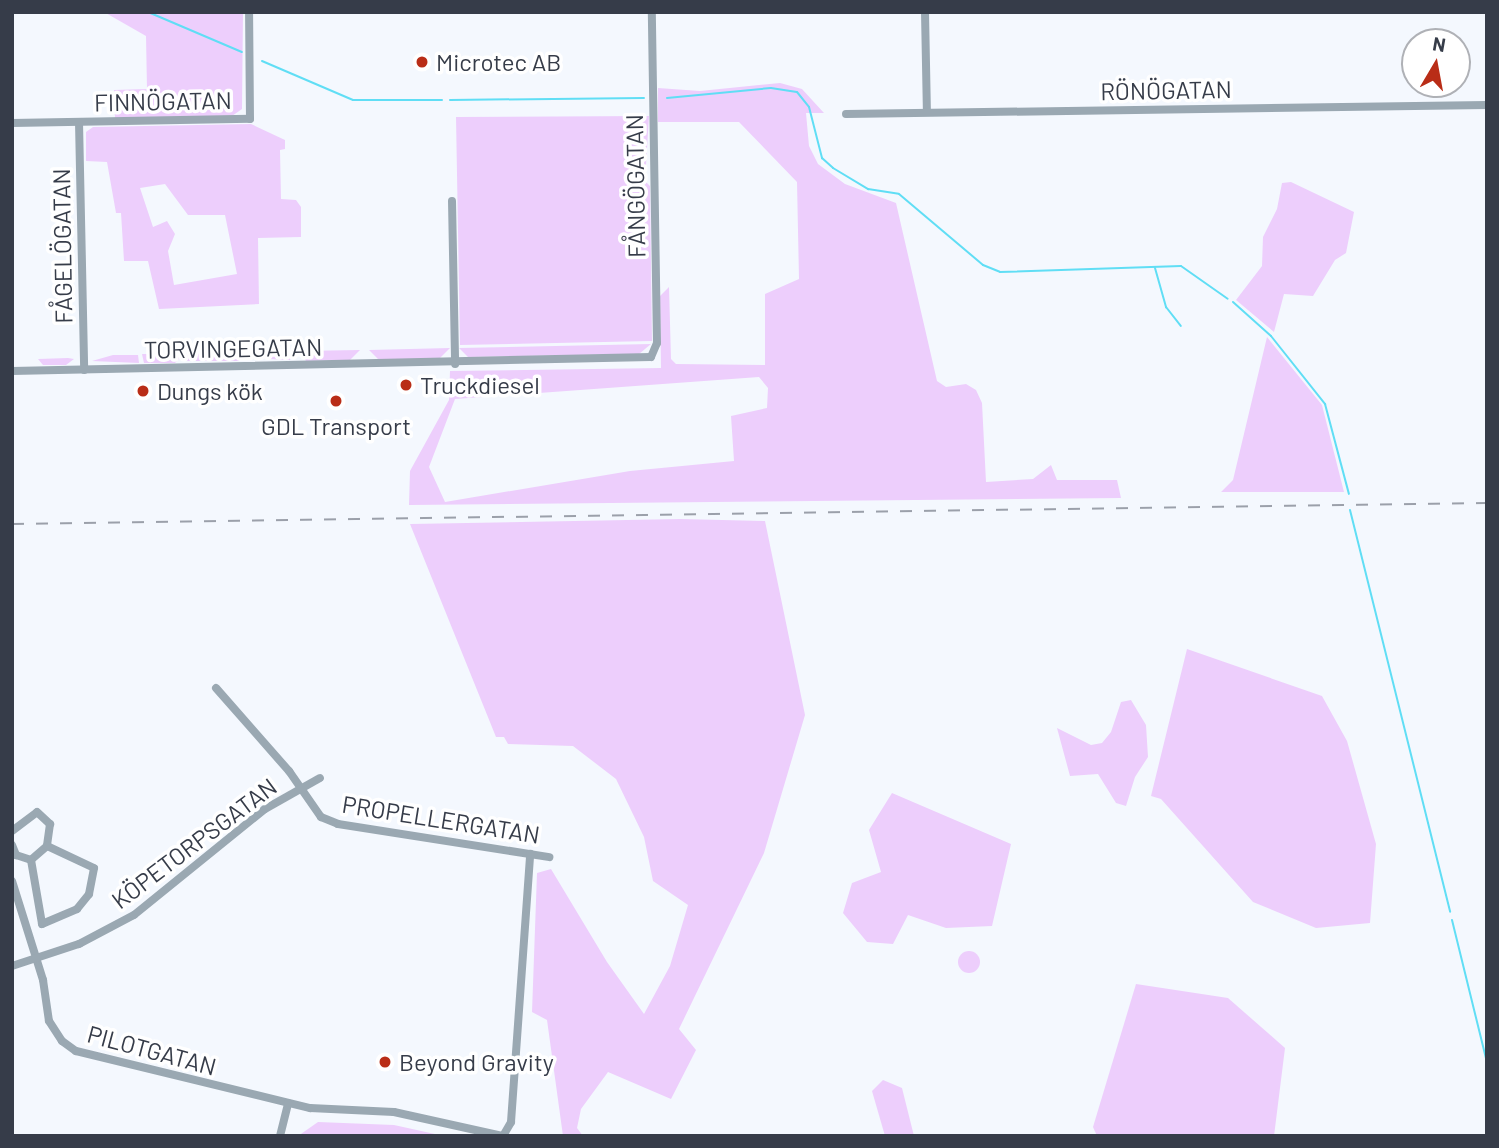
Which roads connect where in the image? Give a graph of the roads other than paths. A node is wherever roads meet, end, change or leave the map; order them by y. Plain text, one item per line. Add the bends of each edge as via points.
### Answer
1 (249, 12) edge
2 (652, 12) edge
3 (925, 12) edge
4 (1487, 105) edge
5 (927, 112) junction
6 (846, 114) dead end
7 (79, 122) junction
8 (12, 123) edge
9 (452, 201) dead end
10 (651, 357) joint
11 (455, 364) junction
12 (84, 370) junction
13 (12, 371) edge
14 (216, 688) dead end
15 (320, 778) dead end
16 (300, 788) junction
17 (12, 831) edge
18 (12, 845) edge
19 (47, 846) junction
20 (530, 854) junction
21 (14, 856) edge
22 (549, 857) dead end
23 (31, 860) junction
24 (12, 881) edge
25 (36, 959) junction
26 (12, 966) edge
27 (288, 1103) junction
28 (280, 1136) edge
29 (503, 1136) edge

1 - 7 street, FINNÖGATAN via 250,119
2 - 10 street, FÅNGÖGATAN via 657,343
3 - 5 street
4 - 5 street, RÖNÖGATAN
5 - 6 street, RÖNÖGATAN
7 - 8 street, FINNÖGATAN
7 - 12 street, FÅGELÖGATAN
9 - 11 street
10 - 11 street, TORVINGEGATAN
11 - 12 street, TORVINGEGATAN
12 - 13 street, TORVINGEGATAN
14 - 16 street, PROPELLERGATAN
15 - 16 street, KÖPETORPSGATAN
16 - 20 street, PROPELLERGATAN via 321,817 338,824
16 - 25 street, KÖPETORPSGATAN via 247,823 134,915 96,936
17 - 19 street via 37,812 50,824
18 - 21 street
19 - 23 street
19 - 23 street via 94,868 89,894 77,909 42,924
20 - 22 street, PROPELLERGATAN
20 - 29 street via 511,1122
21 - 23 street
24 - 25 street, PILOTGATAN
25 - 26 street, KÖPETORPSGATAN
25 - 27 street, PILOTGATAN via 49,1021 68,1047 95,1058
27 - 28 street
27 - 29 street, PILOTGATAN via 394,1112

